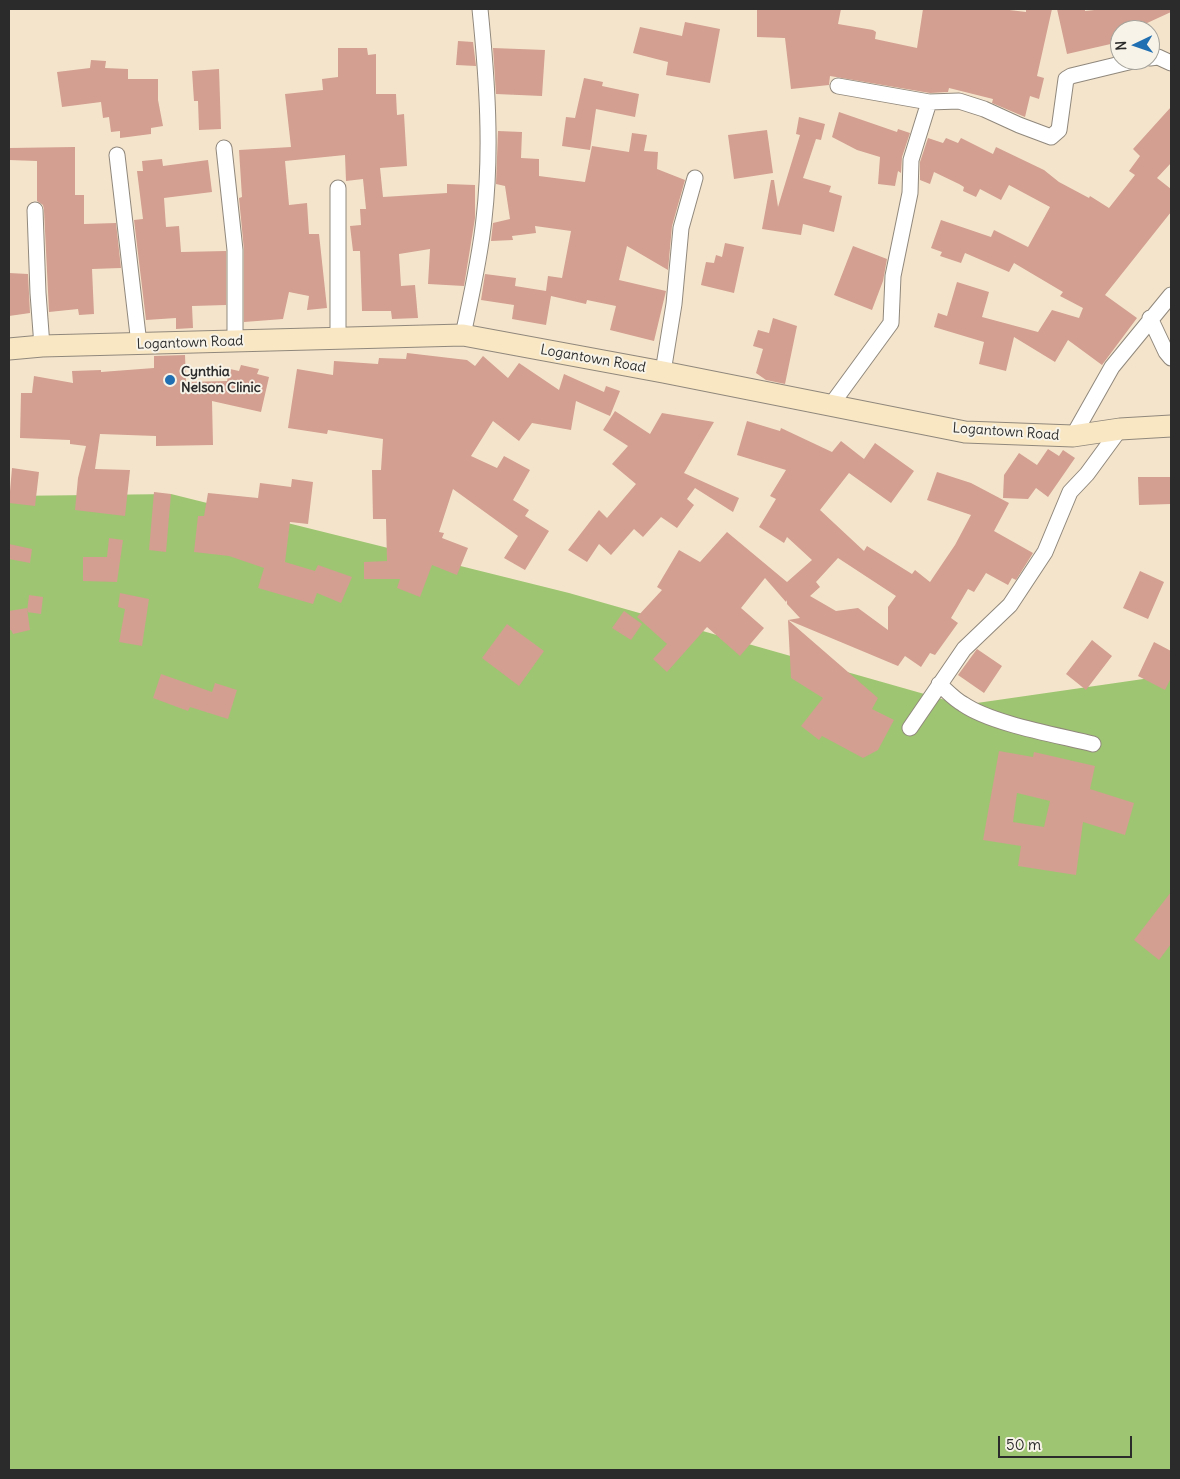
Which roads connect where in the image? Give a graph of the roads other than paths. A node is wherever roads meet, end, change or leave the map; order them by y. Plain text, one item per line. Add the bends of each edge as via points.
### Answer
1 (480, 9) edge
2 (1110, 67) edge
3 (838, 86) dead end
4 (929, 102) junction
5 (224, 148) dead end
6 (117, 155) dead end
7 (695, 178) dead end
8 (338, 188) dead end
9 (35, 210) dead end
10 (1171, 295) edge
11 (1150, 318) junction
12 (464, 335) junction
13 (338, 338) junction
14 (236, 341) junction
15 (139, 344) junction
16 (42, 346) junction
17 (9, 349) edge
18 (1171, 358) edge
19 (663, 372) junction
20 (831, 406) junction
21 (1171, 426) edge
22 (1120, 430) junction
23 (1073, 436) junction
24 (939, 684) junction
25 (910, 728) dead end
26 (1093, 744) dead end

1 - 12 street via 488,172 484,219
2 - 4 street via 1066,79 1059,130 1053,136 959,101
3 - 4 street
4 - 20 street via 911,160 910,193 892,276 892,323
5 - 14 street via 236,250
6 - 15 street
7 - 19 street via 681,228
8 - 13 street
9 - 16 street
10 - 11 street
11 - 18 street
11 - 23 street via 1112,367
12 - 13 street, Logantown Road
12 - 19 street, Logantown Road
13 - 14 street, Logantown Road
14 - 15 street, Logantown Road
15 - 16 street, Logantown Road
16 - 17 street, Logantown Road
19 - 20 street, Logantown Road
20 - 23 street, Logantown Road via 965,432
21 - 22 street, Logantown Road
22 - 23 street, Logantown Road
22 - 24 street via 1070,492 1046,552 1010,605 964,649
24 - 25 street
24 - 26 street via 963,705 987,715

